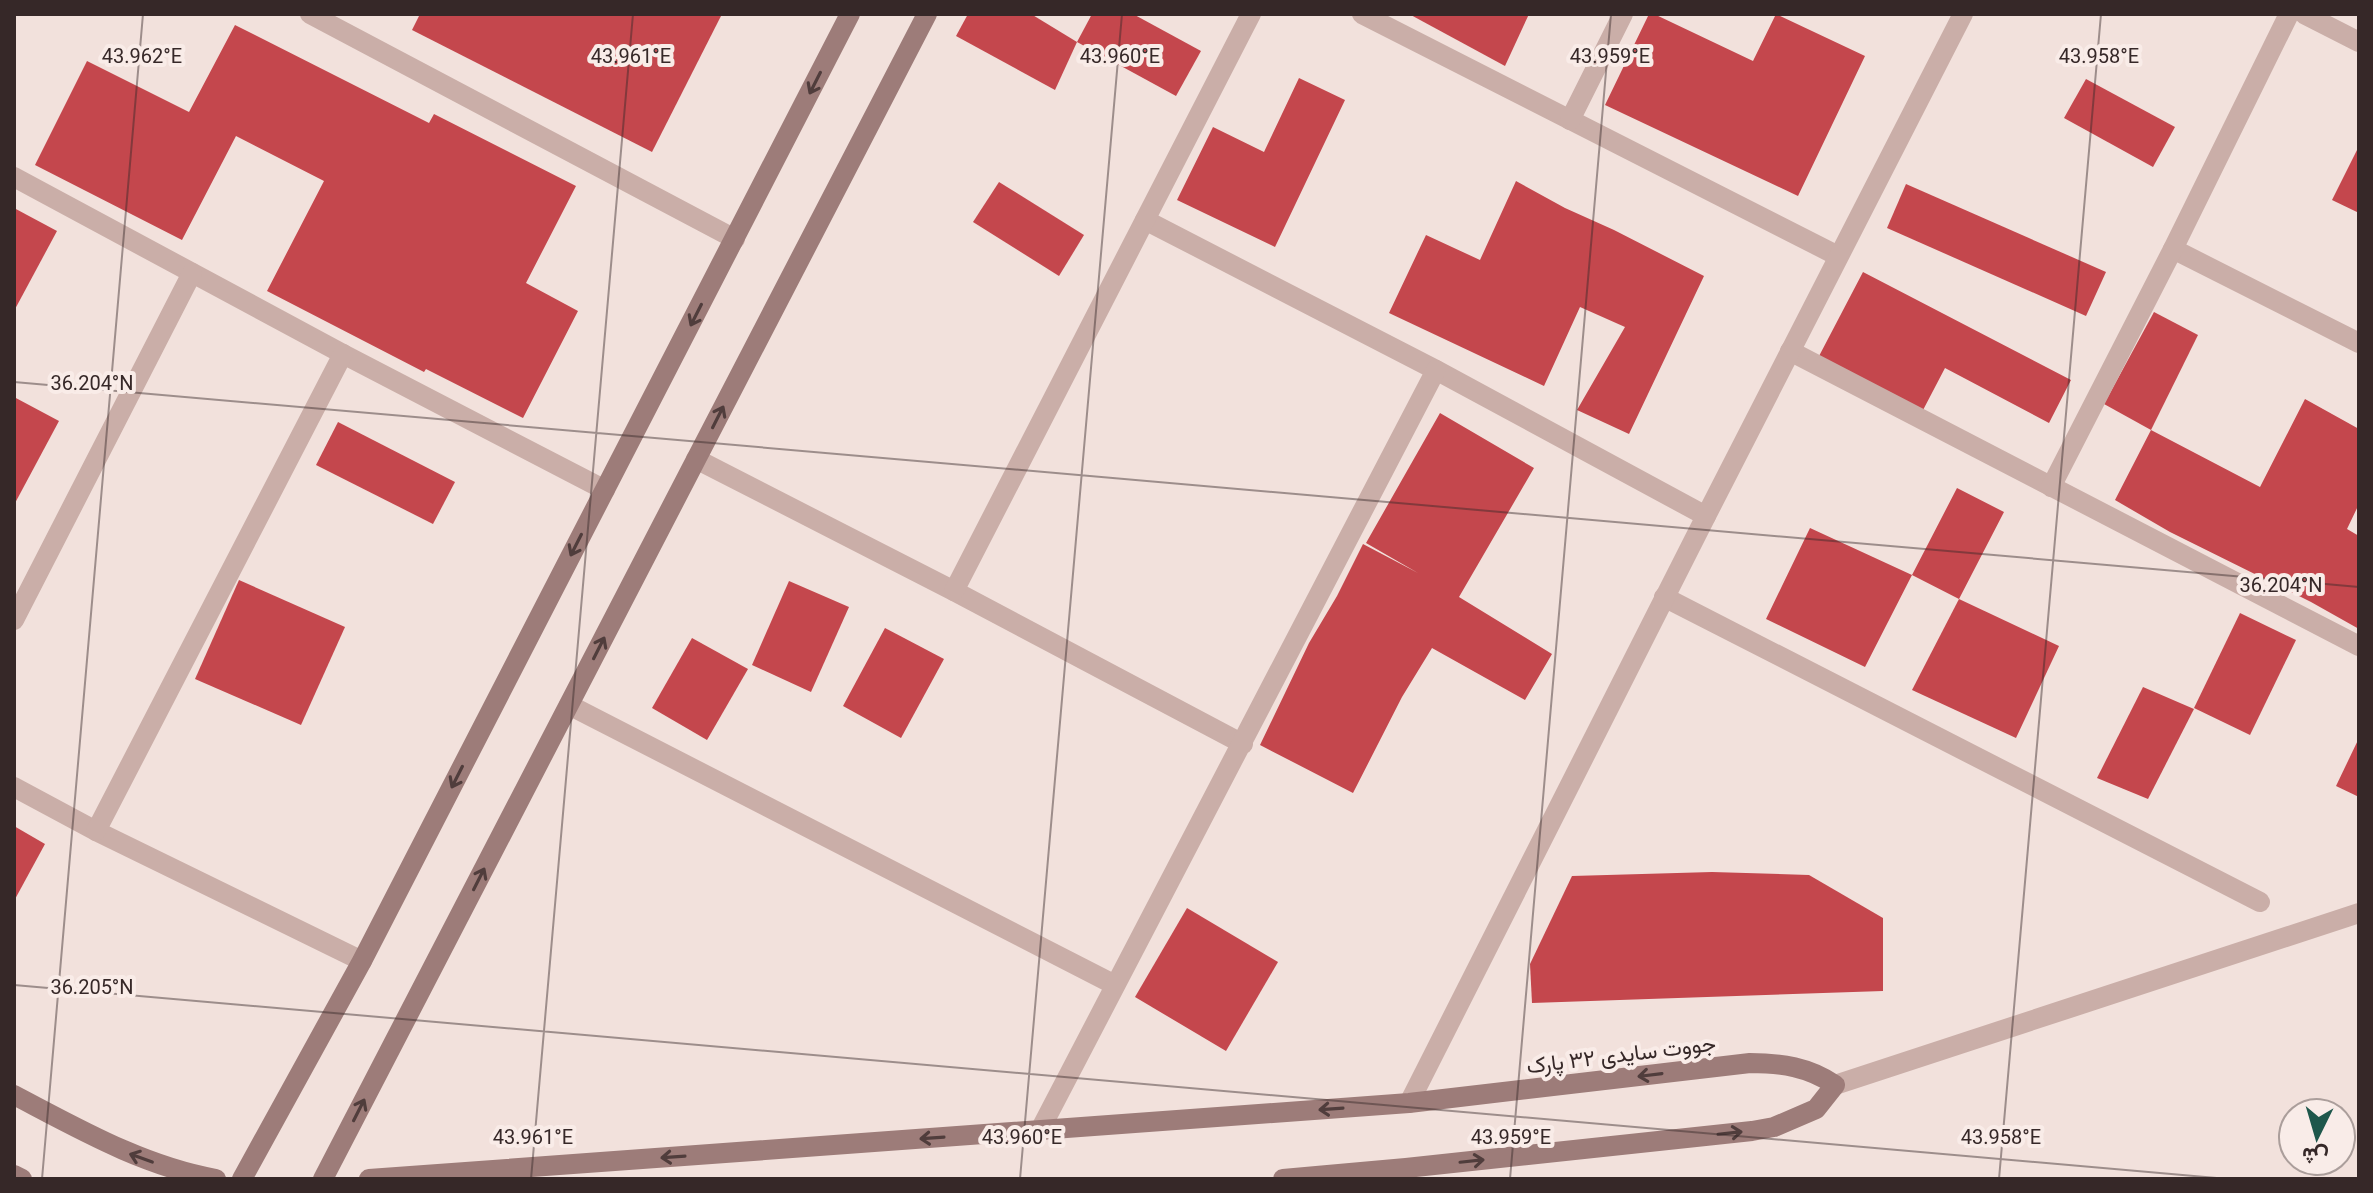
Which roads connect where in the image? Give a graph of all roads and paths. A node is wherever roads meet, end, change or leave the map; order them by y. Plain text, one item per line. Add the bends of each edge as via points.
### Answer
1 (850, 14) edge
2 (927, 14) edge
3 (1251, 14) edge
4 (1362, 14) edge
5 (1623, 14) edge
6 (1963, 14) edge
7 (2289, 14) edge
8 (2304, 14) edge
9 (323, 17) edge
10 (2359, 42) edge
11 (1570, 120) junction
12 (14, 177) edge
13 (1145, 220) junction
14 (735, 239) junction
15 (2173, 249) junction
16 (1838, 256) junction
17 (192, 273) junction
18 (2359, 343) edge
19 (1790, 351) junction
20 (343, 354) junction
21 (1436, 370) junction
22 (696, 459) junction
23 (2051, 487) junction
24 (605, 490) junction
25 (1706, 516) junction
26 (954, 591) junction
27 (1664, 597) junction
28 (14, 620) edge
29 (2359, 646) edge
30 (569, 705) junction
31 (1243, 744) junction
32 (14, 787) edge
33 (96, 831) junction
34 (2260, 902) dead end
35 (2359, 913) edge
36 (362, 961) junction
37 (1115, 985) junction
38 (1835, 1085) junction
39 (14, 1095) edge
40 (1409, 1103) junction
41 (1040, 1130) junction
42 (14, 1175) edge
43 (22, 1179) edge
44 (216, 1179) edge
45 (242, 1179) edge
46 (323, 1179) edge
47 (369, 1179) edge
48 (1283, 1179) edge

1 -> 14 street
22 -> 2 street
3 - 13 street
4 - 11 street
5 - 11 street
6 - 16 street
7 - 15 street
8 - 10 street
9 - 14 street
11 - 16 street
12 - 17 street
13 - 21 street
13 - 26 street
14 -> 24 street
15 - 18 street
15 - 23 street
16 - 19 street
17 - 20 street
17 - 28 street
19 - 23 street
19 - 25 street
20 - 24 street
20 - 33 street
21 - 25 street
21 - 31 street
22 - 26 street
30 -> 22 street
23 - 29 street
24 -> 36 street
25 - 27 street
26 - 31 street
27 - 34 street
27 - 40 street
30 - 37 street
46 -> 30 street
31 - 37 street
32 - 33 street
33 - 36 street
35 - 38 street
36 - 45 street
37 - 41 street
38 -> 40 street, جووت سایدی ٣٢ پارک via 1798,1067 1750,1063
48 -> 38 street via 1752,1131 1816,1109
44 -> 39 street via 106,1144
40 -> 41 street, جووت سایدی ٣٢ پارک
41 -> 47 street, جووت سایدی ٣٢ پارک
42 - 43 street

